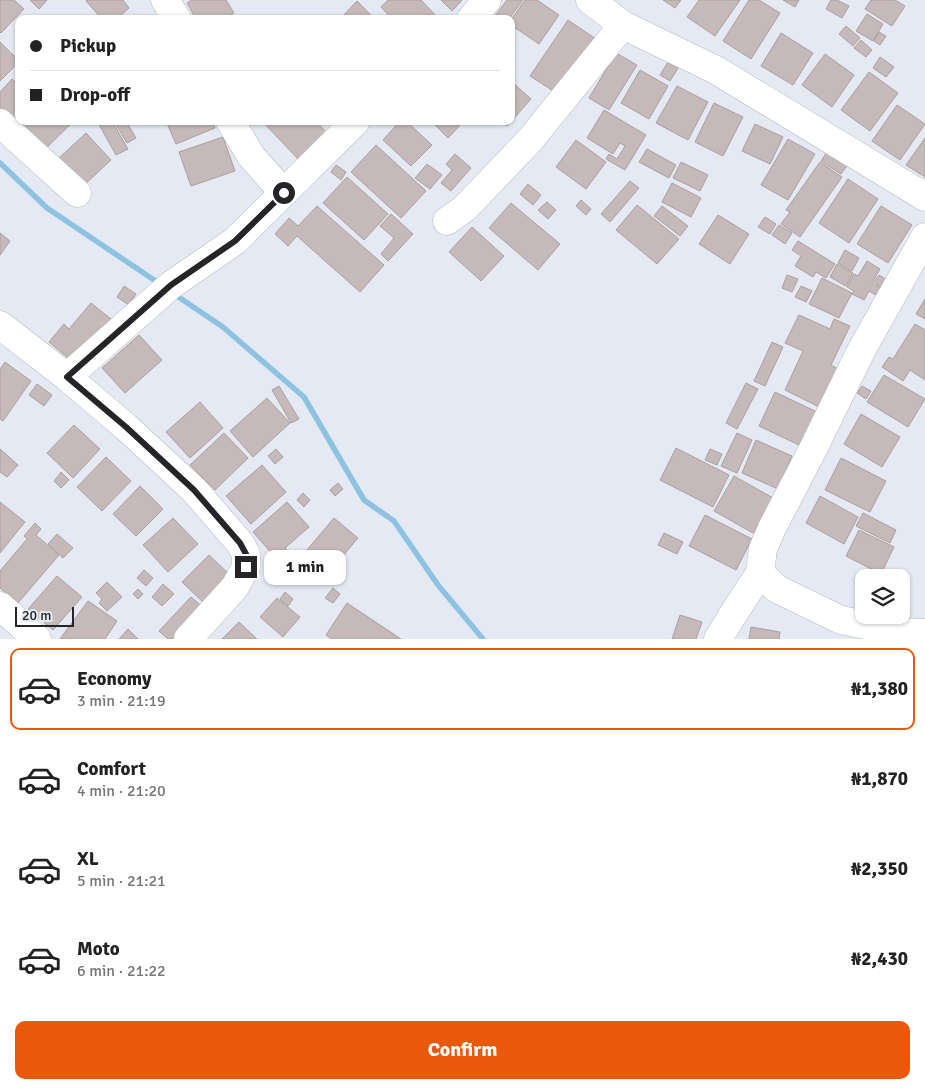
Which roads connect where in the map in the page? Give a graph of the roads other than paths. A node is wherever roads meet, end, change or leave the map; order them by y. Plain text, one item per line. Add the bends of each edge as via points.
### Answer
1 (165, 0) edge
2 (487, 0) edge
3 (590, 0) edge
4 (174, 15) edge
5 (474, 15) edge
6 (623, 25) junction
7 (0, 123) edge
8 (232, 125) edge
9 (352, 125) edge
10 (77, 193) dead end
11 (284, 193) junction
12 (925, 197) edge
13 (447, 221) dead end
14 (925, 237) edge
15 (0, 325) edge
16 (67, 377) junction
17 (760, 573) junction
18 (0, 606) edge
19 (925, 633) edge
20 (37, 639) edge
21 (188, 639) edge
22 (718, 639) edge

1 - 4 street
2 - 5 street
3 - 6 street
6 - 12 street via 716,70
6 - 13 street via 530,140 465,208
7 - 10 street
8 - 11 street via 251,156
9 - 11 street
11 - 16 street via 235,241 164,291
14 - 17 street via 862,349 772,528 763,549
15 - 16 street
16 - 21 street via 194,490 246,554 246,567 235,587
17 - 19 street via 777,589 841,620 901,632
17 - 22 street
18 - 20 street

